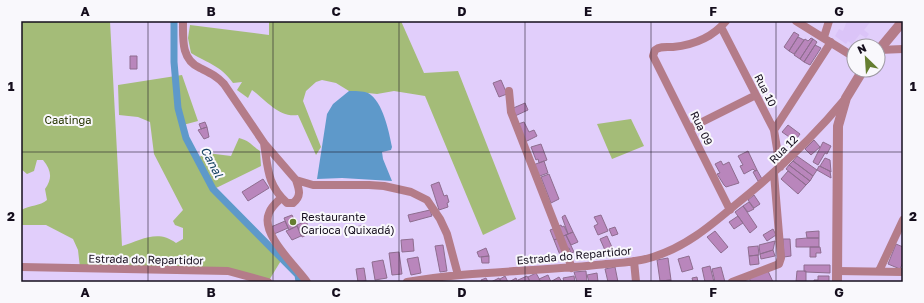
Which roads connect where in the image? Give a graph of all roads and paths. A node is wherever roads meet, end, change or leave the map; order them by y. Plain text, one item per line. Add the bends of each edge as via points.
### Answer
1 (183, 21) edge
2 (796, 21) edge
3 (829, 21) edge
4 (903, 21) edge
5 (724, 24) edge
6 (827, 40) junction
7 (886, 41) edge
8 (903, 49) edge
9 (886, 50) edge
10 (846, 52) edge
11 (858, 78) edge
12 (509, 91) dead end
13 (756, 95) junction
14 (846, 98) junction
15 (690, 128) junction
16 (774, 130) junction
17 (264, 143) junction
18 (780, 168) junction
19 (774, 174) junction
20 (296, 180) junction
21 (281, 198) junction
22 (730, 210) junction
23 (903, 220) edge
24 (634, 261) junction
25 (21, 267) edge
26 (572, 268) junction
27 (879, 270) junction
28 (837, 271) junction
29 (903, 272) edge
30 (458, 275) junction
31 (268, 282) edge
32 (307, 282) edge
33 (406, 282) edge
34 (636, 282) edge
35 (732, 282) edge
36 (837, 282) edge

1 - 17 street via 186,57 190,63 218,77
2 - 6 street
3 - 6 street
4 - 7 street
5 - 13 street, Rua 10
5 - 15 street, Rua 09 via 710,36 688,45 654,50 653,56
6 - 10 street
6 - 16 street
8 - 9 street
11 - 14 street
12 - 26 street via 511,112
13 - 15 street
13 - 16 street, Rua 10
14 - 18 street, Rua 12
14 - 28 street via 836,144
15 - 22 street, Rua 09
16 - 18 street, Rua 10
17 - 20 street
17 - 21 street via 268,178
18 - 19 street, Rua 12
19 - 22 street, Rua 12
19 - 35 street via 781,258 779,264
20 - 21 street via 300,193 297,200 290,204
20 - 30 street via 313,185 377,185 419,195 431,204 440,219 447,234
21 - 32 street via 269,212 269,230
22 - 24 street, Estrada do Repartidor via 685,244 652,258
23 - 27 street
24 - 26 street, Estrada do Repartidor
24 - 34 street
25 - 31 street, Estrada do Repartidor via 228,271
26 - 30 street, Estrada do Repartidor
27 - 28 street
27 - 29 street
28 - 36 street
30 - 33 street, Estrada do Repartidor

